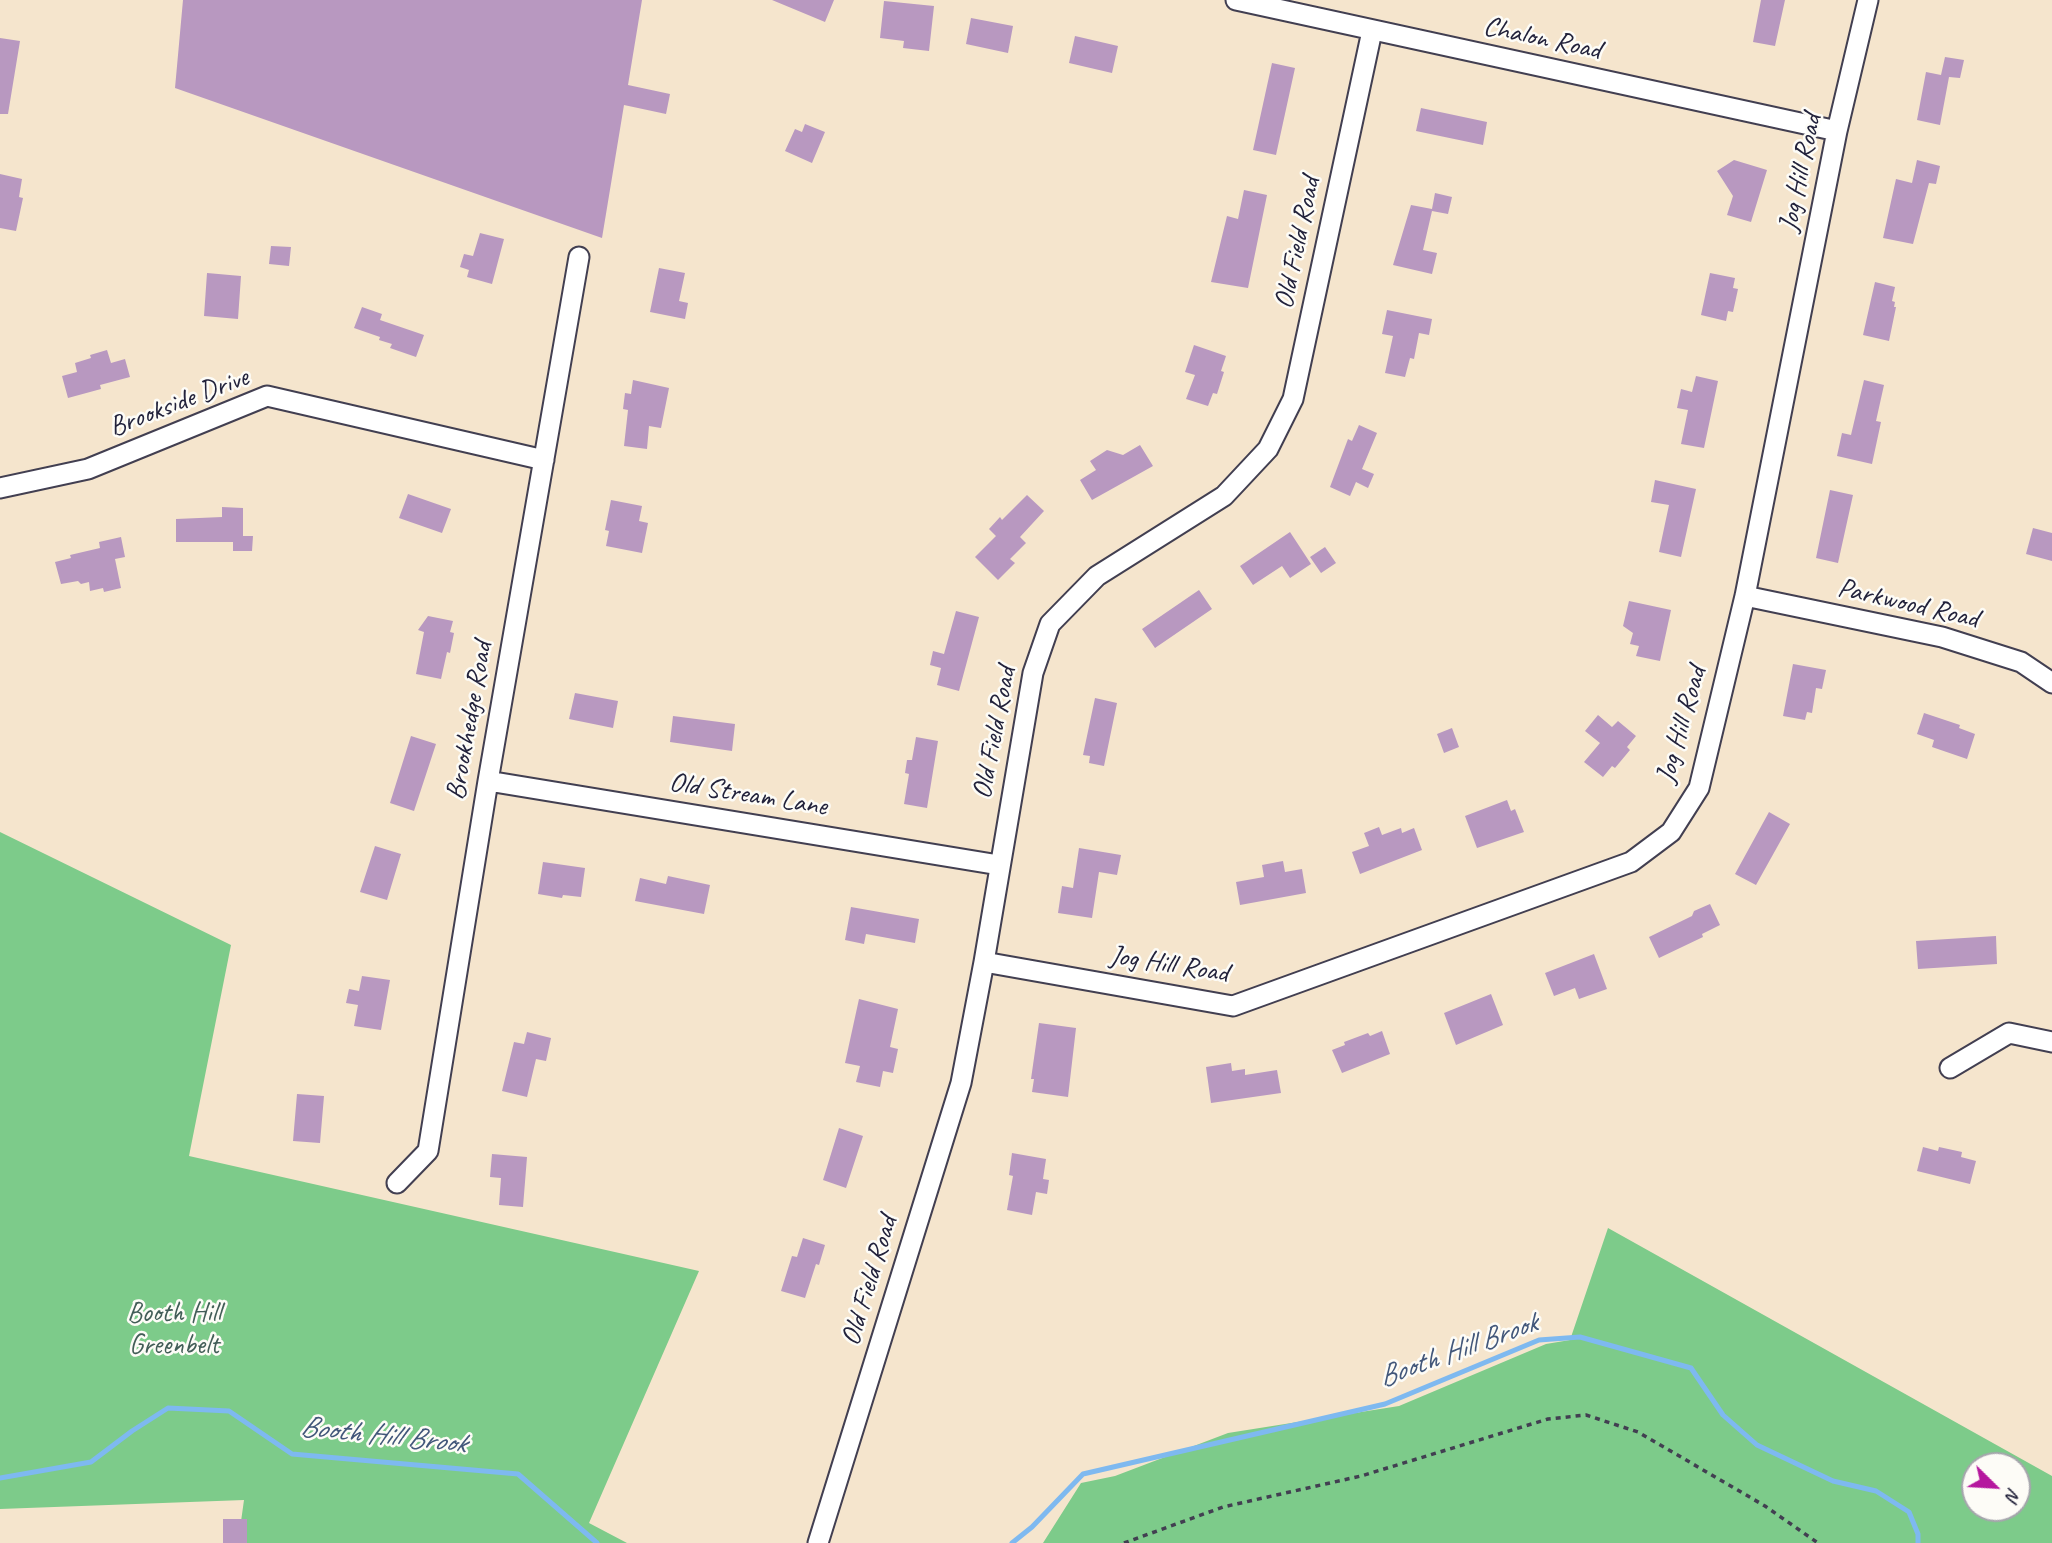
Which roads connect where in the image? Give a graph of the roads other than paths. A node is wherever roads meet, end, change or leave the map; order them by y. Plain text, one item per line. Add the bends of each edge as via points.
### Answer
1 (1236, 0) edge
2 (1867, 0) edge
3 (1372, 31) junction
4 (1837, 131) junction
5 (579, 257) dead end
6 (544, 460) junction
7 (0, 488) edge
8 (1745, 596) junction
9 (2052, 683) edge
10 (488, 781) junction
11 (999, 865) junction
12 (984, 962) junction
13 (2052, 1042) edge
14 (1950, 1069) dead end
15 (397, 1183) dead end
16 (818, 1543) edge

1 - 3 street, Chalon Road
2 - 4 street, Jog Hill Road
3 - 4 street, Chalon Road
3 - 11 street, Old Field Road via 1293,399 1268,449 1223,496 1097,576 1050,624 1032,673
4 - 8 street, Jog Hill Road
5 - 6 street, Brookhedge Road
6 - 7 street, Brookside Drive via 267,396 88,469
6 - 10 street, Brookhedge Road
8 - 9 street, Parkwood Road via 1942,637 2021,662
8 - 12 street, Jog Hill Road via 1699,788 1671,832 1630,862 1233,1006
10 - 11 street, Old Stream Lane
10 - 15 street, Brookhedge Road via 428,1151
11 - 12 street, Old Field Road
12 - 16 street, Old Field Road via 961,1083
13 - 14 street via 2009,1033

